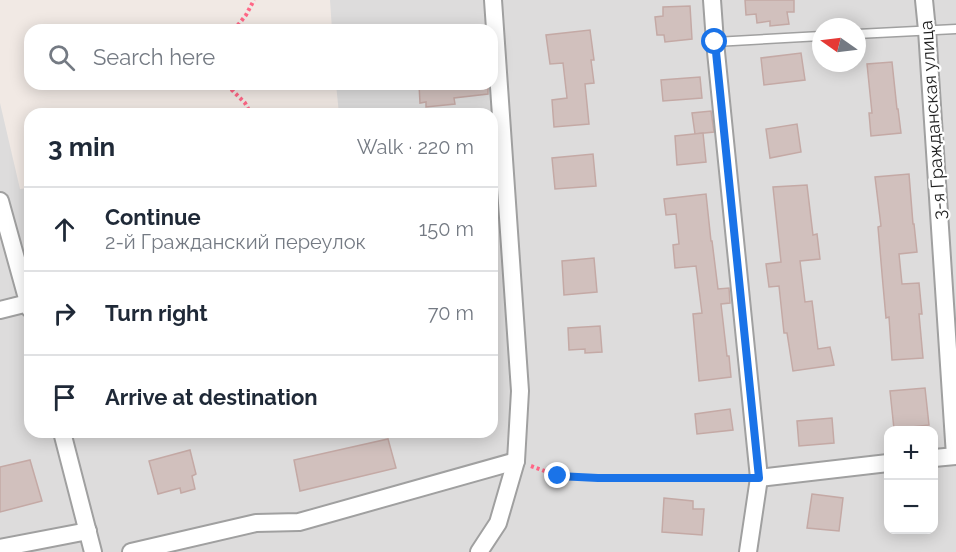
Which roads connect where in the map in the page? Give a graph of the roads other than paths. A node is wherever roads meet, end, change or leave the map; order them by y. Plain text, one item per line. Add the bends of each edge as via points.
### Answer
1 (493, 0) edge
2 (712, 0) edge
3 (924, 0) edge
4 (495, 24) edge
5 (956, 28) edge
6 (927, 30) junction
7 (866, 33) edge
8 (812, 37) edge
9 (715, 42) junction
10 (498, 72) edge
11 (0, 201) edge
12 (24, 288) edge
13 (24, 307) edge
14 (0, 310) edge
15 (64, 438) edge
16 (956, 456) edge
17 (938, 458) edge
18 (516, 460) junction
19 (884, 463) edge
20 (759, 478) junction
21 (88, 531) junction
22 (0, 548) edge
23 (93, 552) edge
24 (131, 552) edge
25 (479, 552) edge
26 (748, 552) edge

1 - 4 street
2 - 9 street
3 - 6 street, 3-я Гражданская улица
5 - 6 lane
6 - 7 lane
6 - 16 street, 3-я Гражданская улица
8 - 9 lane
9 - 20 street
10 - 18 street via 520,391
11 - 12 street
13 - 14 street
15 - 21 street
16 - 17 street
18 - 24 street via 299,522 256,523
18 - 25 street via 498,523
19 - 20 street
20 - 26 street
21 - 22 street
21 - 23 street

